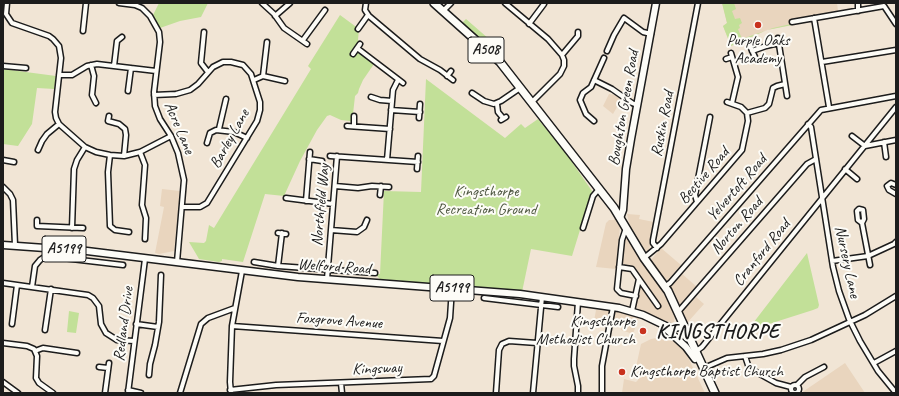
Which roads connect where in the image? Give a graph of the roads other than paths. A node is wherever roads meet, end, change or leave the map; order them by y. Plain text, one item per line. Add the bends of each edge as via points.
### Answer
1 (7, 3) edge
2 (86, 3) edge
3 (119, 3) edge
4 (262, 3) edge
5 (290, 3) edge
6 (366, 3) edge
7 (434, 3) edge
8 (451, 3) edge
9 (505, 3) edge
10 (656, 3) edge
11 (698, 3) edge
12 (858, 3) edge
13 (545, 4) edge
14 (883, 5) edge
15 (326, 10) dead end
16 (443, 11) junction
17 (858, 11) junction
18 (368, 15) junction
19 (620, 15) dead end
20 (275, 16) junction
21 (624, 18) junction
22 (814, 18) junction
23 (5, 19) edge
24 (792, 22) dead end
25 (529, 24) junction
26 (896, 24) edge
27 (358, 29) dead end
28 (83, 31) dead end
29 (204, 32) dead end
30 (650, 34) junction
31 (579, 35) dead end
32 (122, 37) dead end
33 (778, 38) dead end
34 (303, 40) junction
35 (606, 41) dead end
36 (267, 42) dead end
37 (610, 43) junction
38 (307, 44) dead end
39 (360, 44) dead end
40 (749, 44) dead end
41 (778, 44) junction
42 (357, 48) junction
43 (896, 50) edge
44 (607, 51) dead end
45 (752, 51) junction
46 (353, 54) dead end
47 (562, 55) junction
48 (755, 57) dead end
49 (604, 58) dead end
50 (726, 59) dead end
51 (822, 62) junction
52 (91, 65) junction
53 (3, 66) edge
54 (114, 66) junction
55 (26, 68) dead end
56 (131, 68) junction
57 (156, 71) junction
58 (451, 71) dead end
59 (208, 72) junction
60 (59, 74) junction
61 (263, 76) junction
62 (447, 76) junction
63 (738, 77) junction
64 (743, 79) dead end
65 (254, 80) junction
66 (398, 80) junction
67 (453, 80) dead end
68 (594, 80) junction
69 (285, 81) dead end
70 (403, 83) dead end
71 (785, 84) junction
72 (520, 88) junction
73 (128, 91) dead end
74 (472, 93) dead end
75 (154, 95) junction
76 (484, 95) dead end
77 (787, 96) dead end
78 (896, 96) edge
79 (371, 97) dead end
80 (226, 99) dead end
81 (481, 100) junction
82 (392, 101) junction
83 (727, 102) dead end
84 (531, 103) junction
85 (732, 103) junction
86 (96, 104) dead end
87 (420, 104) dead end
88 (497, 104) junction
89 (637, 105) junction
90 (896, 106) edge
91 (829, 107) junction
92 (391, 110) junction
93 (420, 112) junction
94 (748, 113) junction
95 (109, 116) dead end
96 (354, 116) dead end
97 (710, 117) dead end
98 (419, 118) dead end
99 (503, 118) dead end
100 (594, 118) dead end
101 (59, 124) junction
102 (808, 124) junction
103 (347, 126) dead end
104 (354, 126) junction
105 (219, 129) junction
106 (390, 129) junction
107 (170, 136) junction
108 (852, 136) dead end
109 (247, 138) junction
110 (896, 140) edge
111 (884, 142) junction
112 (207, 143) dead end
113 (865, 146) junction
114 (85, 147) junction
115 (38, 150) dead end
116 (140, 152) junction
117 (310, 152) dead end
118 (110, 156) junction
119 (124, 156) junction
120 (330, 156) dead end
121 (337, 156) junction
122 (418, 156) dead end
123 (886, 157) dead end
124 (309, 159) junction
125 (3, 160) edge
126 (387, 160) junction
127 (816, 160) junction
128 (322, 161) dead end
129 (14, 162) dead end
130 (418, 162) junction
131 (417, 169) dead end
132 (845, 169) junction
133 (857, 179) dead end
134 (896, 185) edge
135 (334, 186) junction
136 (381, 186) junction
137 (389, 186) dead end
138 (3, 187) edge
139 (599, 189) junction
140 (896, 194) edge
141 (380, 195) dead end
142 (286, 198) dead end
143 (822, 198) junction
144 (306, 200) junction
145 (697, 202) junction
146 (333, 204) junction
147 (182, 206) junction
148 (620, 218) junction
149 (37, 220) dead end
150 (367, 220) dead end
151 (862, 223) dead end
152 (72, 228) junction
153 (83, 228) dead end
154 (583, 228) dead end
155 (626, 228) junction
156 (331, 230) junction
157 (129, 232) dead end
158 (282, 233) dead end
159 (145, 239) dead end
160 (896, 242) edge
161 (3, 245) edge
162 (15, 245) junction
163 (657, 248) junction
164 (868, 256) junction
165 (644, 258) junction
166 (145, 259) junction
167 (832, 261) junction
168 (176, 262) junction
169 (254, 262) dead end
170 (123, 265) dead end
171 (870, 265) dead end
172 (278, 266) junction
173 (619, 267) junction
174 (328, 270) junction
175 (242, 271) junction
176 (375, 273) dead end
177 (161, 275) dead end
178 (327, 279) junction
179 (639, 279) junction
180 (3, 283) edge
181 (17, 285) junction
182 (32, 287) junction
183 (665, 287) junction
184 (452, 288) junction
185 (50, 289) junction
186 (636, 296) junction
187 (896, 296) edge
188 (542, 297) junction
189 (484, 298) dead end
190 (578, 302) junction
191 (541, 304) junction
192 (658, 306) dead end
193 (558, 307) dead end
194 (613, 307) junction
195 (235, 308) junction
196 (632, 311) junction
197 (678, 312) junction
198 (850, 322) junction
199 (661, 323) junction
200 (12, 324) dead end
201 (136, 324) junction
202 (232, 326) junction
203 (158, 327) junction
204 (684, 328) junction
205 (45, 330) dead end
206 (134, 341) junction
207 (444, 341) junction
208 (3, 343) edge
209 (537, 343) junction
210 (696, 350) junction
211 (35, 351) junction
212 (896, 351) edge
213 (77, 353) dead end
214 (745, 356) junction
215 (695, 359) junction
216 (874, 363) junction
217 (99, 367) dead end
218 (824, 367) dead end
219 (702, 369) junction
220 (149, 375) dead end
221 (3, 382) edge
222 (341, 383) junction
223 (797, 385) junction
224 (791, 387) junction
225 (231, 391) edge
226 (128, 392) edge
227 (18, 393) edge
228 (53, 393) edge
229 (105, 393) edge
230 (140, 393) edge
231 (180, 393) edge
232 (342, 393) edge
233 (496, 393) edge
234 (533, 393) edge
235 (578, 393) edge
236 (602, 393) edge
237 (710, 393) edge
238 (715, 393) edge
239 (896, 393) edge

1 - 23 street
2 - 28 street
3 - 57 street, Acre Lane via 138,6 157,26 160,38
4 - 20 street
5 - 20 street
6 - 18 street
7 - 16 highway, A508
8 - 16 street
9 - 25 street
10 - 30 main road, Boughton Green Road
11 - 163 street, Ruskin Road via 653,240
12 - 17 street
13 - 25 street
14 - 17 street
14 - 26 street
15 - 34 street
16 - 72 highway, A508 via 498,60
17 - 22 street
18 - 27 street
18 - 62 street via 417,56
19 - 21 street
20 - 34 street via 284,28
21 - 30 street
21 - 37 street
22 - 24 street
22 - 51 street
23 - 60 street via 16,26 43,34 57,43 61,51
25 - 47 street via 548,39
29 - 59 street via 201,61
30 - 89 main road, Boughton Green Road
31 - 47 street
32 - 54 street via 117,41
33 - 41 street
34 - 38 street
35 - 37 street
36 - 61 street
37 - 44 street
39 - 42 street
40 - 45 street
41 - 45 street
41 - 71 street
42 - 46 street
42 - 66 street
43 - 51 street
45 - 48 street
47 - 84 street via 564,63 560,74
49 - 68 street
50 - 63 street via 732,55
51 - 91 street
52 - 54 street
52 - 60 street via 72,75
52 - 86 street via 94,80 92,95
53 - 55 street
54 - 56 street
56 - 57 street
56 - 73 street
57 - 75 street, Acre Lane
58 - 62 street
59 - 65 street, Barley Lane via 220,63 235,62 246,68
59 - 75 street, Barley Lane via 190,90 176,94
60 - 101 street via 55,112
61 - 65 street
61 - 69 street
62 - 67 street
63 - 64 street
63 - 85 street
65 - 109 street, Barley Lane via 260,102 260,115
66 - 70 street
66 - 82 street via 393,88
68 - 89 street
68 - 100 street via 580,100 586,114
71 - 77 street
71 - 94 street via 773,88 766,108
72 - 84 highway, A508
72 - 88 street
74 - 81 street
75 - 107 street, Acre Lane via 158,113
76 - 81 street
78 - 91 street
79 - 82 street
80 - 105 street
81 - 88 street
82 - 92 street
83 - 85 street
84 - 139 highway, A508
85 - 94 street
87 - 93 street
88 - 99 street via 498,112
89 - 148 main road, Boughton Green Road
90 - 113 street, Cranford Road
91 - 102 street, Yelvertoft Road via 821,110
92 - 93 street
92 - 106 street
93 - 98 street
94 - 145 street, Bective Road via 742,150
95 - 119 street via 108,121 120,124 125,129
96 - 104 street
97 - 145 street via 695,195
101 - 114 street
101 - 115 street via 47,134
102 - 127 street, Nursery Lane via 811,127
102 - 183 street, Yelvertoft Road
103 - 104 street
104 - 106 street
105 - 109 street
105 - 112 street via 210,133
106 - 126 street
107 - 116 street
107 - 147 street, Acre Lane via 184,175
108 - 113 street
109 - 147 street, Barley Lane via 207,203 200,207
110 - 111 street
111 - 113 street
111 - 123 street
113 - 132 street, Cranford Road
114 - 118 street
114 - 152 street via 74,169
116 - 119 street
116 - 159 street via 144,164 142,205 146,218
117 - 124 street
118 - 119 street
118 - 157 street via 110,226 115,230
120 - 121 street, Northfield Way
121 - 126 street, Northfield Way
121 - 135 street, Northfield Way
122 - 130 street
124 - 128 street
124 - 144 street
125 - 129 street
126 - 130 street, Northfield Way
127 - 143 street, Nursery Lane
127 - 197 street, Norton Road via 808,164
130 - 131 street
132 - 133 street
132 - 143 street, Cranford Road
134 - 140 street via 891,183 887,187
135 - 136 street
135 - 146 street, Northfield Way
136 - 137 street
136 - 141 street
138 - 162 street via 13,200
139 - 148 highway, A508
139 - 154 street via 593,196
142 - 144 street
143 - 167 street, Nursery Lane
143 - 210 street, Cranford Road via 703,345
144 - 146 street
145 - 163 street, Bective Road
146 - 156 street, Northfield Way
147 - 168 street, Acre Lane
148 - 155 highway, A508
149 - 152 street via 37,226
150 - 156 street via 361,233
151 - 164 street
152 - 153 street
155 - 165 highway, A508
155 - 173 street via 622,237
156 - 174 street, Northfield Way
158 - 172 street
160 - 164 street
161 - 162 main road, Welford Road / A5199
162 - 166 main road, Welford Road / A5199
163 - 165 street, Bective Road
164 - 167 street
164 - 171 street
165 - 183 highway, A508
166 - 168 main road, Welford Road / A5199
166 - 201 street, Redland Drive
167 - 198 street, Nursery Lane
168 - 175 main road, Welford Road / A5199
169 - 172 street, Welford Road
170 - 182 street via 46,256 36,263
172 - 174 street, Welford Road
173 - 179 street via 632,269
173 - 186 street via 618,291
174 - 176 street, Welford Road
174 - 178 street, Northfield Way
175 - 178 main road, Welford Road / A5199
175 - 195 street
177 - 203 street
178 - 184 main road, Welford Road / A5199
179 - 186 street
179 - 192 street
180 - 181 street
181 - 182 street
181 - 200 street
182 - 185 street
183 - 197 highway, A508
183 - 204 highway, A508
184 - 188 main road, Welford Road / A5199
184 - 207 street, Kingsway via 450,318
185 - 205 street
185 - 206 street via 91,296 99,306 101,324 106,333 117,340
186 - 196 street
187 - 198 street
188 - 190 main road, Welford Road / A5199
188 - 191 street
189 - 191 street
190 - 194 main road, Welford Road / A5199
190 - 235 street via 574,359
191 - 193 street
191 - 209 street
194 - 196 main road, Welford Road / A5199
194 - 236 street via 602,366
195 - 202 street
195 - 231 street via 208,318 201,324
196 - 199 main road, Welford Road / A5199
197 - 204 highway, A508
198 - 214 street via 797,345
198 - 216 street, Nursery Lane
199 - 204 main road, Welford Road / A5199 via 670,328
199 - 215 main road, Welford Road / A5199
201 - 203 street
201 - 206 street, Redland Drive
202 - 207 street, Foxgrove Avenue
202 - 225 street
203 - 220 street
204 - 210 highway, A508
204 - 215 highway, A508
206 - 226 street, Redland Drive
207 - 222 street, Kingsway via 431,379
208 - 211 street via 27,346
209 - 233 street via 509,341 502,344 499,350
209 - 234 street
210 - 219 highway, A508
211 - 213 street via 43,348
211 - 228 street via 36,378
212 - 216 street
214 - 219 street via 722,360
214 - 224 street via 749,368 776,384
215 - 219 highway, A508
216 - 239 street, Nursery Lane
217 - 229 street via 108,365
218 - 223 street via 805,377
219 - 237 highway, A508
219 - 238 highway, A508
221 - 227 street
222 - 225 street, Kingsway via 276,385
222 - 232 street
223 - 224 street
223 - 224 street via 799,388 796,392 791,391
226 - 230 street

